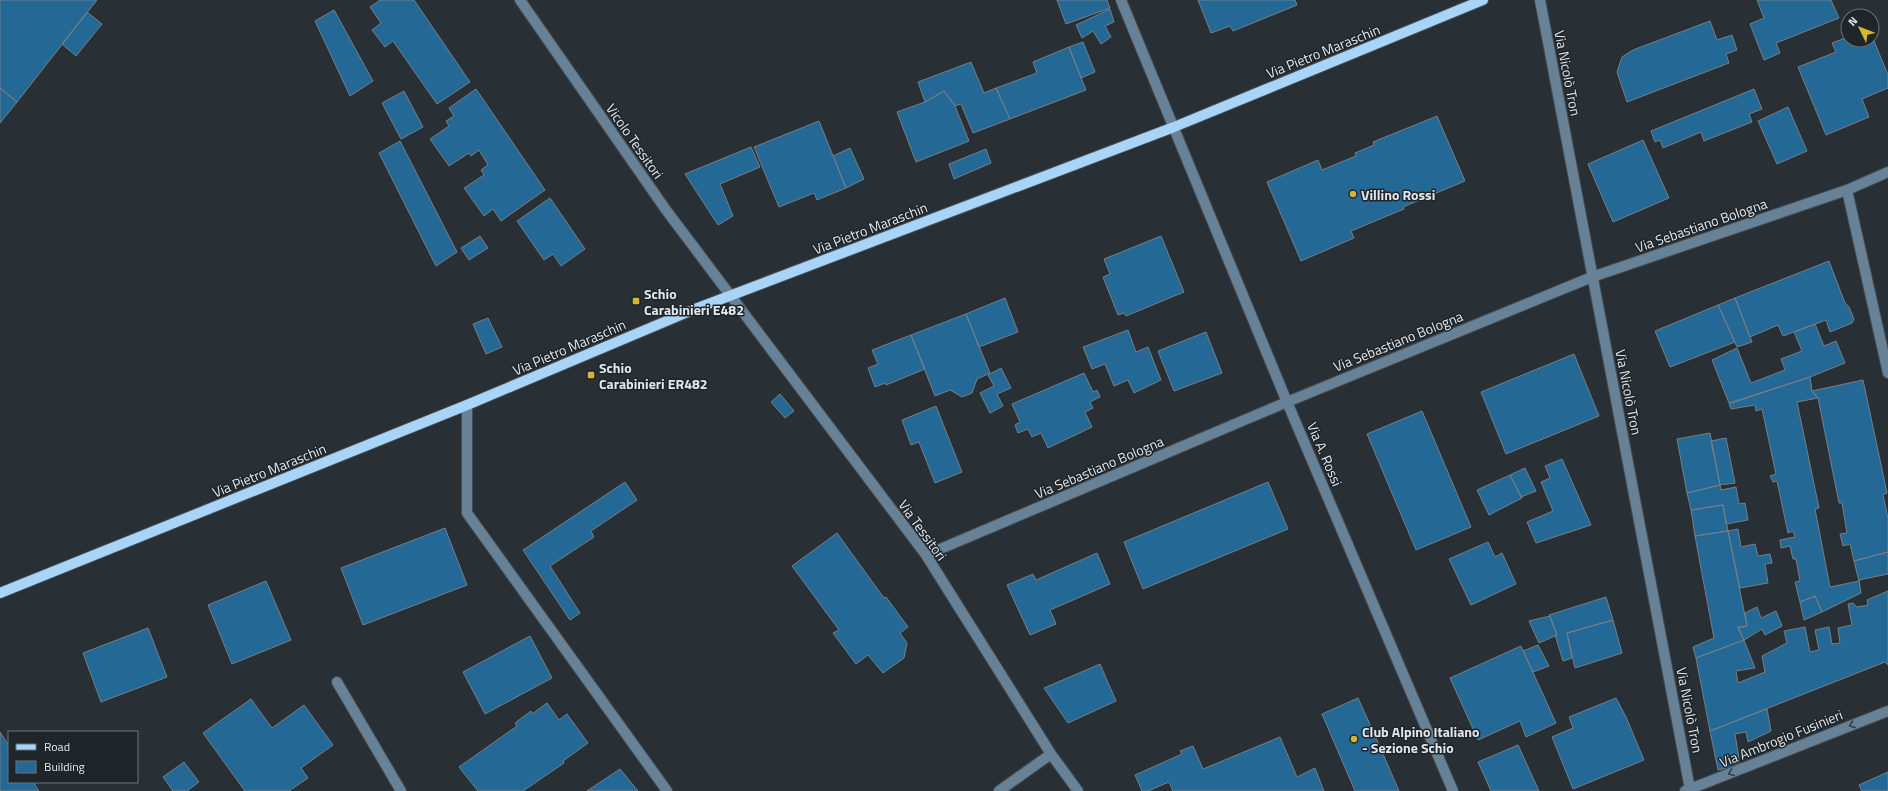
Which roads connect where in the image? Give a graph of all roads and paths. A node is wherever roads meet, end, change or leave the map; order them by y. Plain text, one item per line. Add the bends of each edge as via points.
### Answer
1 (520, 0) edge
2 (1121, 0) edge
3 (1482, 0) edge
4 (1540, 0) edge
5 (1174, 127) junction
6 (1888, 172) edge
7 (1847, 190) junction
8 (1592, 277) junction
9 (731, 296) junction
10 (1888, 372) edge
11 (1287, 402) junction
12 (467, 405) junction
13 (926, 556) junction
14 (0, 593) edge
15 (337, 682) dead end
16 (1888, 711) edge
17 (1051, 754) junction
18 (1688, 790) edge
19 (401, 791) edge
20 (667, 791) edge
21 (999, 791) edge
22 (1078, 791) edge
23 (1454, 791) edge

1 - 9 street, Vicolo Tessitori via 666,210
2 - 5 street
3 - 5 main road, Via Pietro Maraschin
4 - 8 street, Via Nicolò Tron
5 - 9 main road, Via Pietro Maraschin
5 - 11 street, Via A. Rossi
6 - 7 street, Via Sebastiano Bologna
7 - 8 street, Via Sebastiano Bologna
7 - 10 street
8 - 11 street, Via Sebastiano Bologna
8 - 18 street, Via Nicolò Tron
9 - 12 main road, Via Pietro Maraschin
9 - 13 street, Via Tessitori
11 - 13 street, Via Sebastiano Bologna
11 - 23 street, Via A. Rossi
12 - 14 main road, Via Pietro Maraschin
12 - 20 street via 467,513
13 - 17 street, Via Tessitori
15 - 19 street
16 -> 18 street, Via Ambrogio Fusinieri
17 - 21 street
17 - 22 street, Via Tessitori

